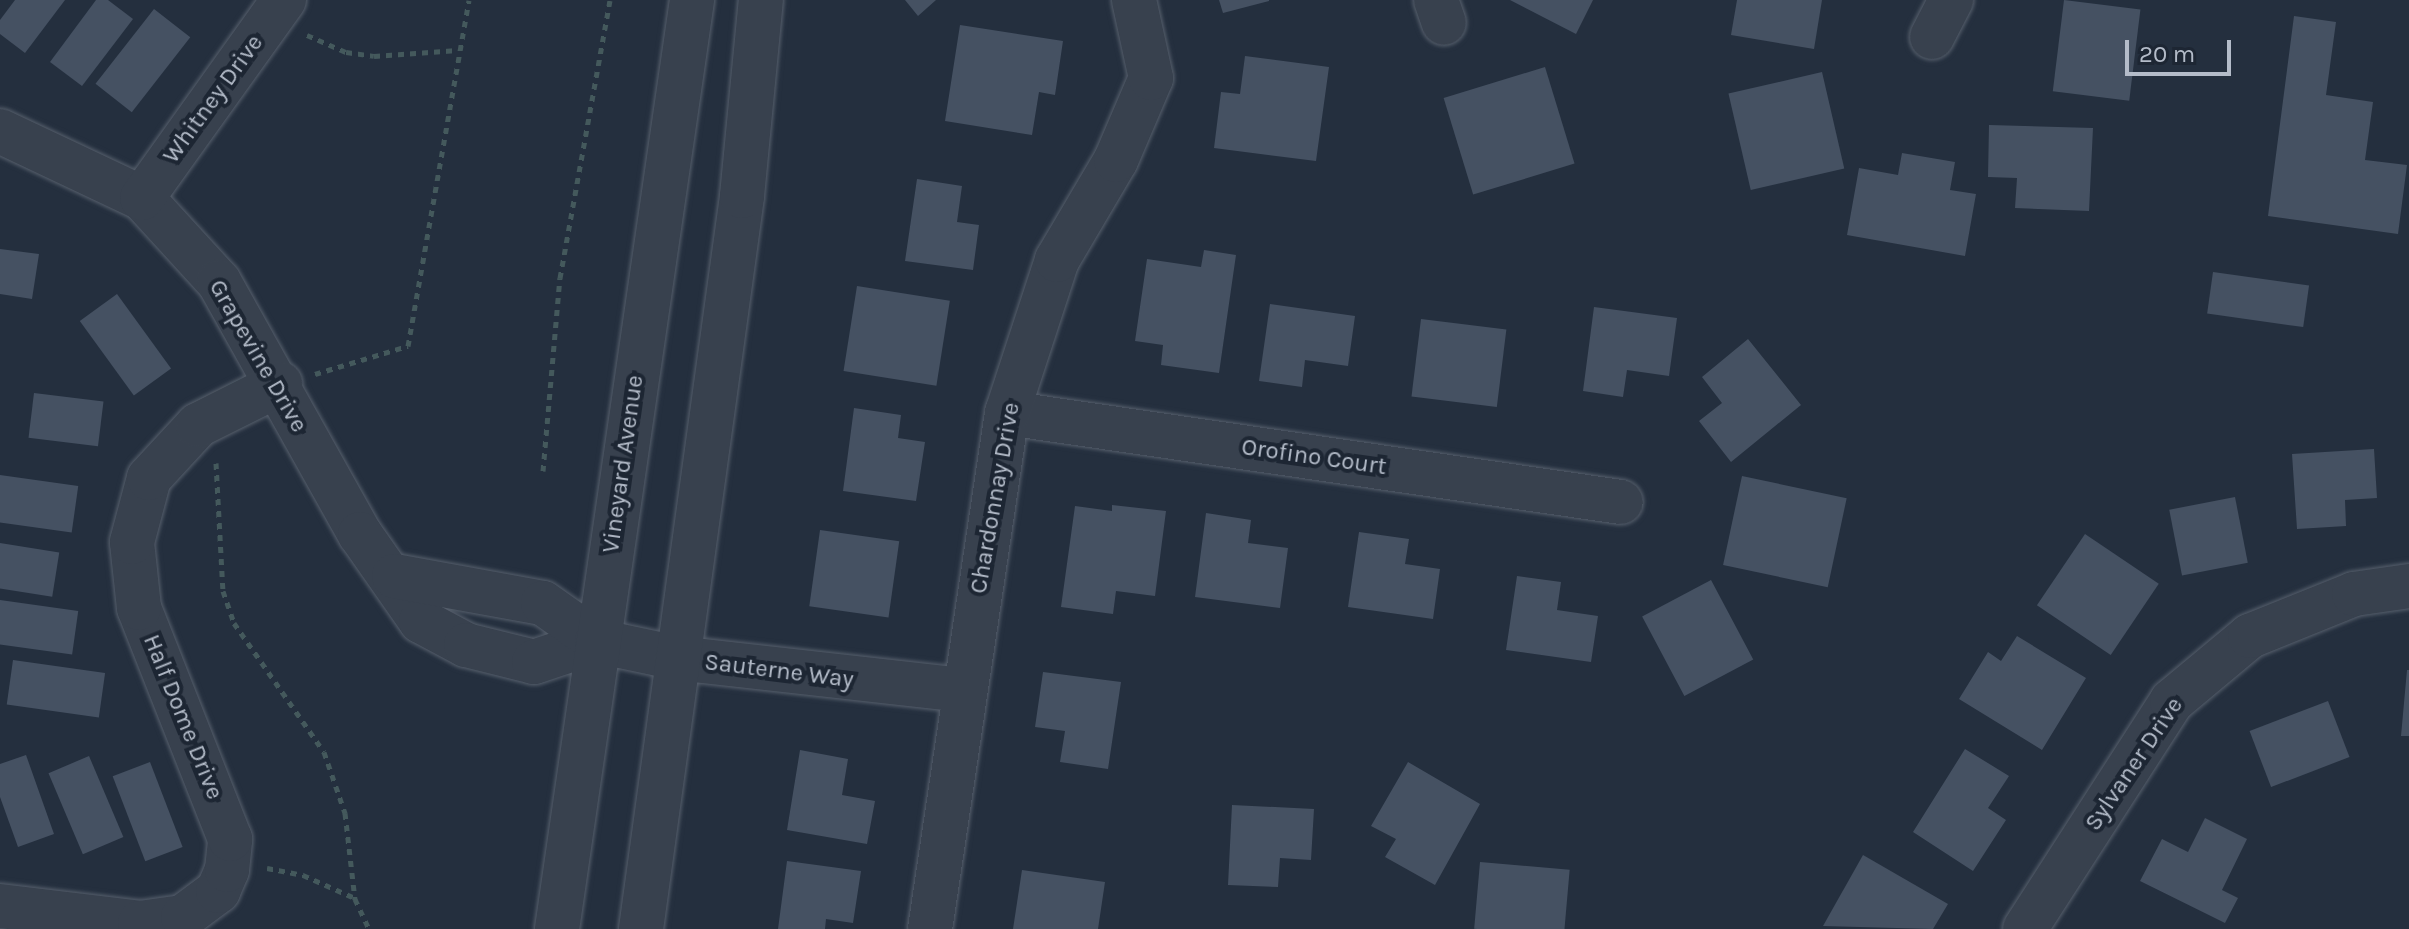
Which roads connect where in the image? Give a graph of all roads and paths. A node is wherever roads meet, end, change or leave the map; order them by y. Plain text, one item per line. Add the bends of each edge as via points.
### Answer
1 (469, 0) edge
2 (610, 0) edge
3 (692, 0) edge
4 (761, 0) edge
5 (1134, 0) edge
6 (278, 9) edge
7 (458, 50) junction
8 (0, 131) edge
9 (142, 198) junction
10 (280, 384) junction
11 (1007, 413) junction
12 (198, 425) junction
13 (543, 471) dead end
14 (1621, 502) dead end
15 (394, 576) junction
16 (2409, 586) edge
17 (597, 641) junction
18 (677, 658) junction
19 (964, 690) junction
20 (227, 870) junction
21 (355, 899) junction
22 (0, 906) edge
23 (369, 929) edge
24 (557, 929) edge
25 (641, 929) edge
26 (930, 929) edge
27 (2025, 929) edge

1 - 7 path
2 - 13 path via 560,278
3 - 17 street, Vineyard Avenue
4 - 18 street via 742,196
5 - 11 street, Chardonnay Drive via 1151,78 1116,160 1057,260
6 - 7 path via 346,52 374,56
6 - 9 street, Whitney Drive
7 - 10 path via 408,346
8 - 9 street, Grapevine Drive
9 - 10 street, Grapevine Drive via 219,282
10 - 12 street, Half Dome Drive
10 - 15 street, Grapevine Drive via 360,534
11 - 14 street, Orofino Court
11 - 19 street, Chardonnay Drive
12 - 20 street, Half Dome Drive via 149,478 132,542 139,608 230,839
12 - 21 path via 215,458 223,591 234,623 324,752 345,813
15 - 17 street via 543,603
15 - 17 street, Grapevine Drive via 421,621 466,645 534,662
16 - 27 street, Sylvaner Drive via 2354,594 2250,636 2172,701
17 - 18 street, Sauterne Way
17 - 24 street, Vineyard Avenue
18 - 19 street, Sauterne Way
18 - 25 street
19 - 26 street, Chardonnay Drive
20 - 21 path via 280,868
20 - 22 street via 218,891 183,917 140,923
21 - 23 path

